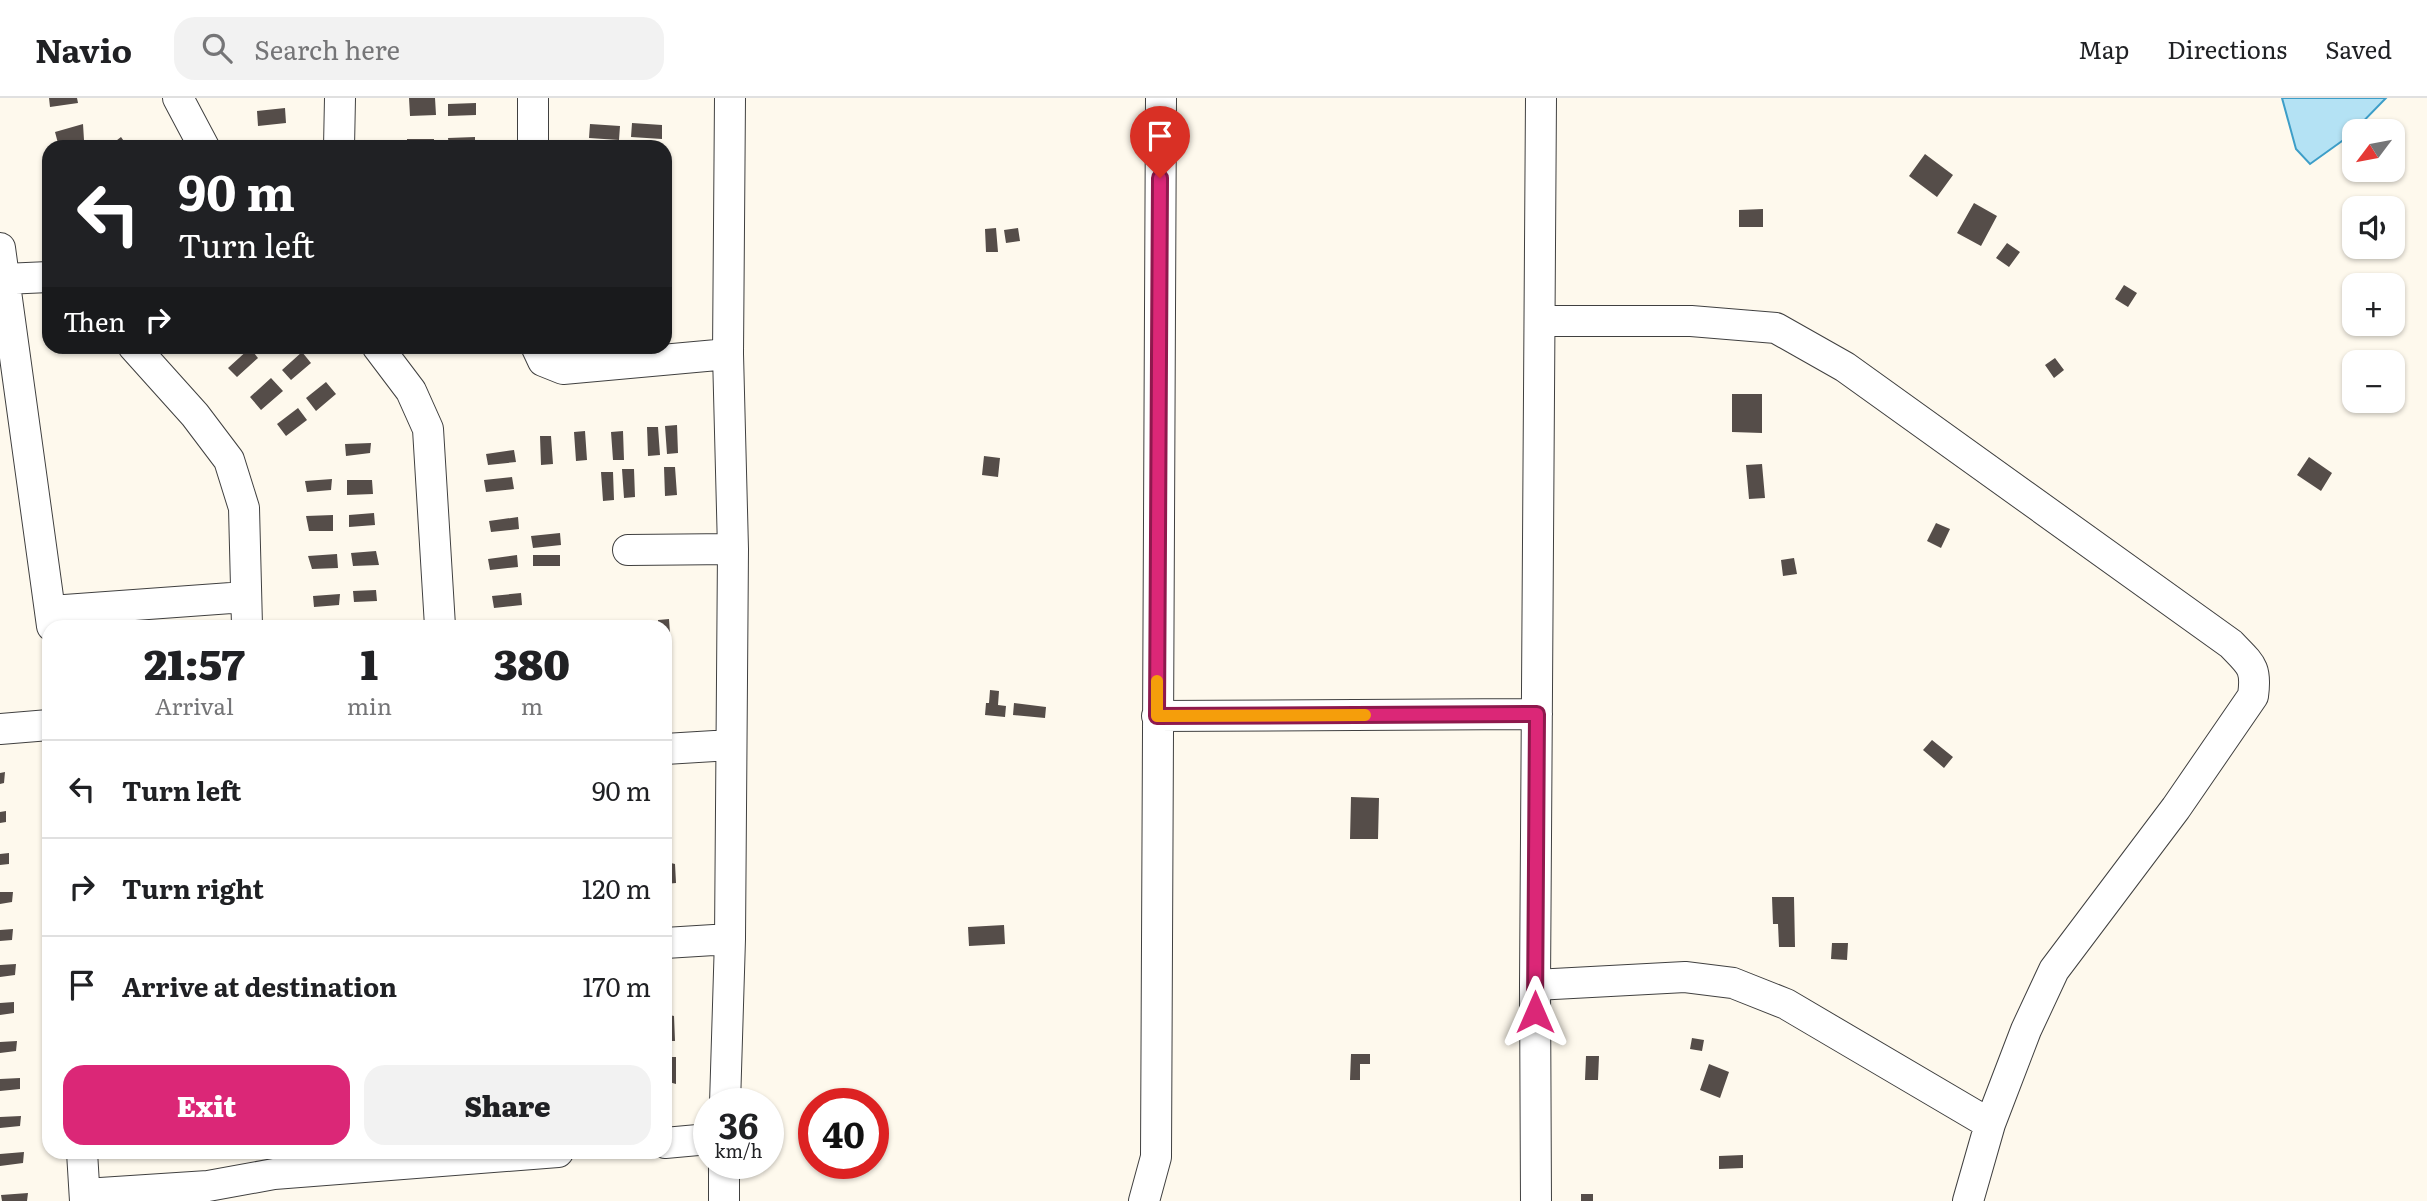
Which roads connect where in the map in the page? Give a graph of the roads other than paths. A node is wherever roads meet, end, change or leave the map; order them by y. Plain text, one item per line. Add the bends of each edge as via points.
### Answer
1 (178, 98) edge
2 (340, 98) edge
3 (533, 98) edge
4 (730, 98) edge
5 (1161, 98) edge
6 (1541, 98) edge
7 (200, 140) edge
8 (339, 140) edge
9 (533, 140) edge
10 (0, 248) edge
11 (42, 276) edge
12 (4, 279) junction
13 (1540, 321) junction
14 (140, 354) edge
15 (383, 354) edge
16 (540, 354) edge
17 (728, 354) junction
18 (733, 549) junction
19 (628, 550) dead end
20 (245, 597) junction
21 (51, 619) edge
22 (247, 620) edge
23 (440, 620) edge
24 (1537, 714) junction
25 (1157, 716) junction
26 (42, 725) edge
27 (0, 729) edge
28 (731, 745) junction
29 (672, 749) edge
30 (730, 939) junction
31 (672, 943) edge
32 (1535, 985) junction
33 (725, 1088) edge
34 (1990, 1124) junction
35 (693, 1140) edge
36 (672, 1142) edge
37 (82, 1159) edge
38 (377, 1159) edge
39 (274, 1163) edge
40 (724, 1179) edge
41 (85, 1198) edge
42 (724, 1201) edge
43 (1144, 1201) edge
44 (1536, 1201) edge
45 (1968, 1201) edge

1 - 7 street
2 - 8 street
3 - 9 street
4 - 17 street
5 - 25 street
6 - 13 street
10 - 12 street
11 - 12 street
12 - 21 street
13 - 24 street
13 - 34 street via 1691,321 1776,328 1845,367 2220,636 2247,660 2255,674 2253,696 2176,808 2054,970
14 - 20 street via 229,460 244,508
15 - 23 street via 411,391 428,429
16 - 17 street via 543,361 563,369
17 - 18 street
18 - 19 street
18 - 28 street
20 - 21 street
20 - 22 street
24 - 25 street
24 - 32 street
25 - 43 street via 1156,1157
26 - 27 street
28 - 29 street
28 - 30 street
30 - 31 street
30 - 33 street
32 - 34 street via 1685,977 1733,983 1786,1004
32 - 44 street
34 - 45 street
35 - 36 street
37 - 41 street
38 - 39 street
39 - 41 street via 208,1186
40 - 42 street

